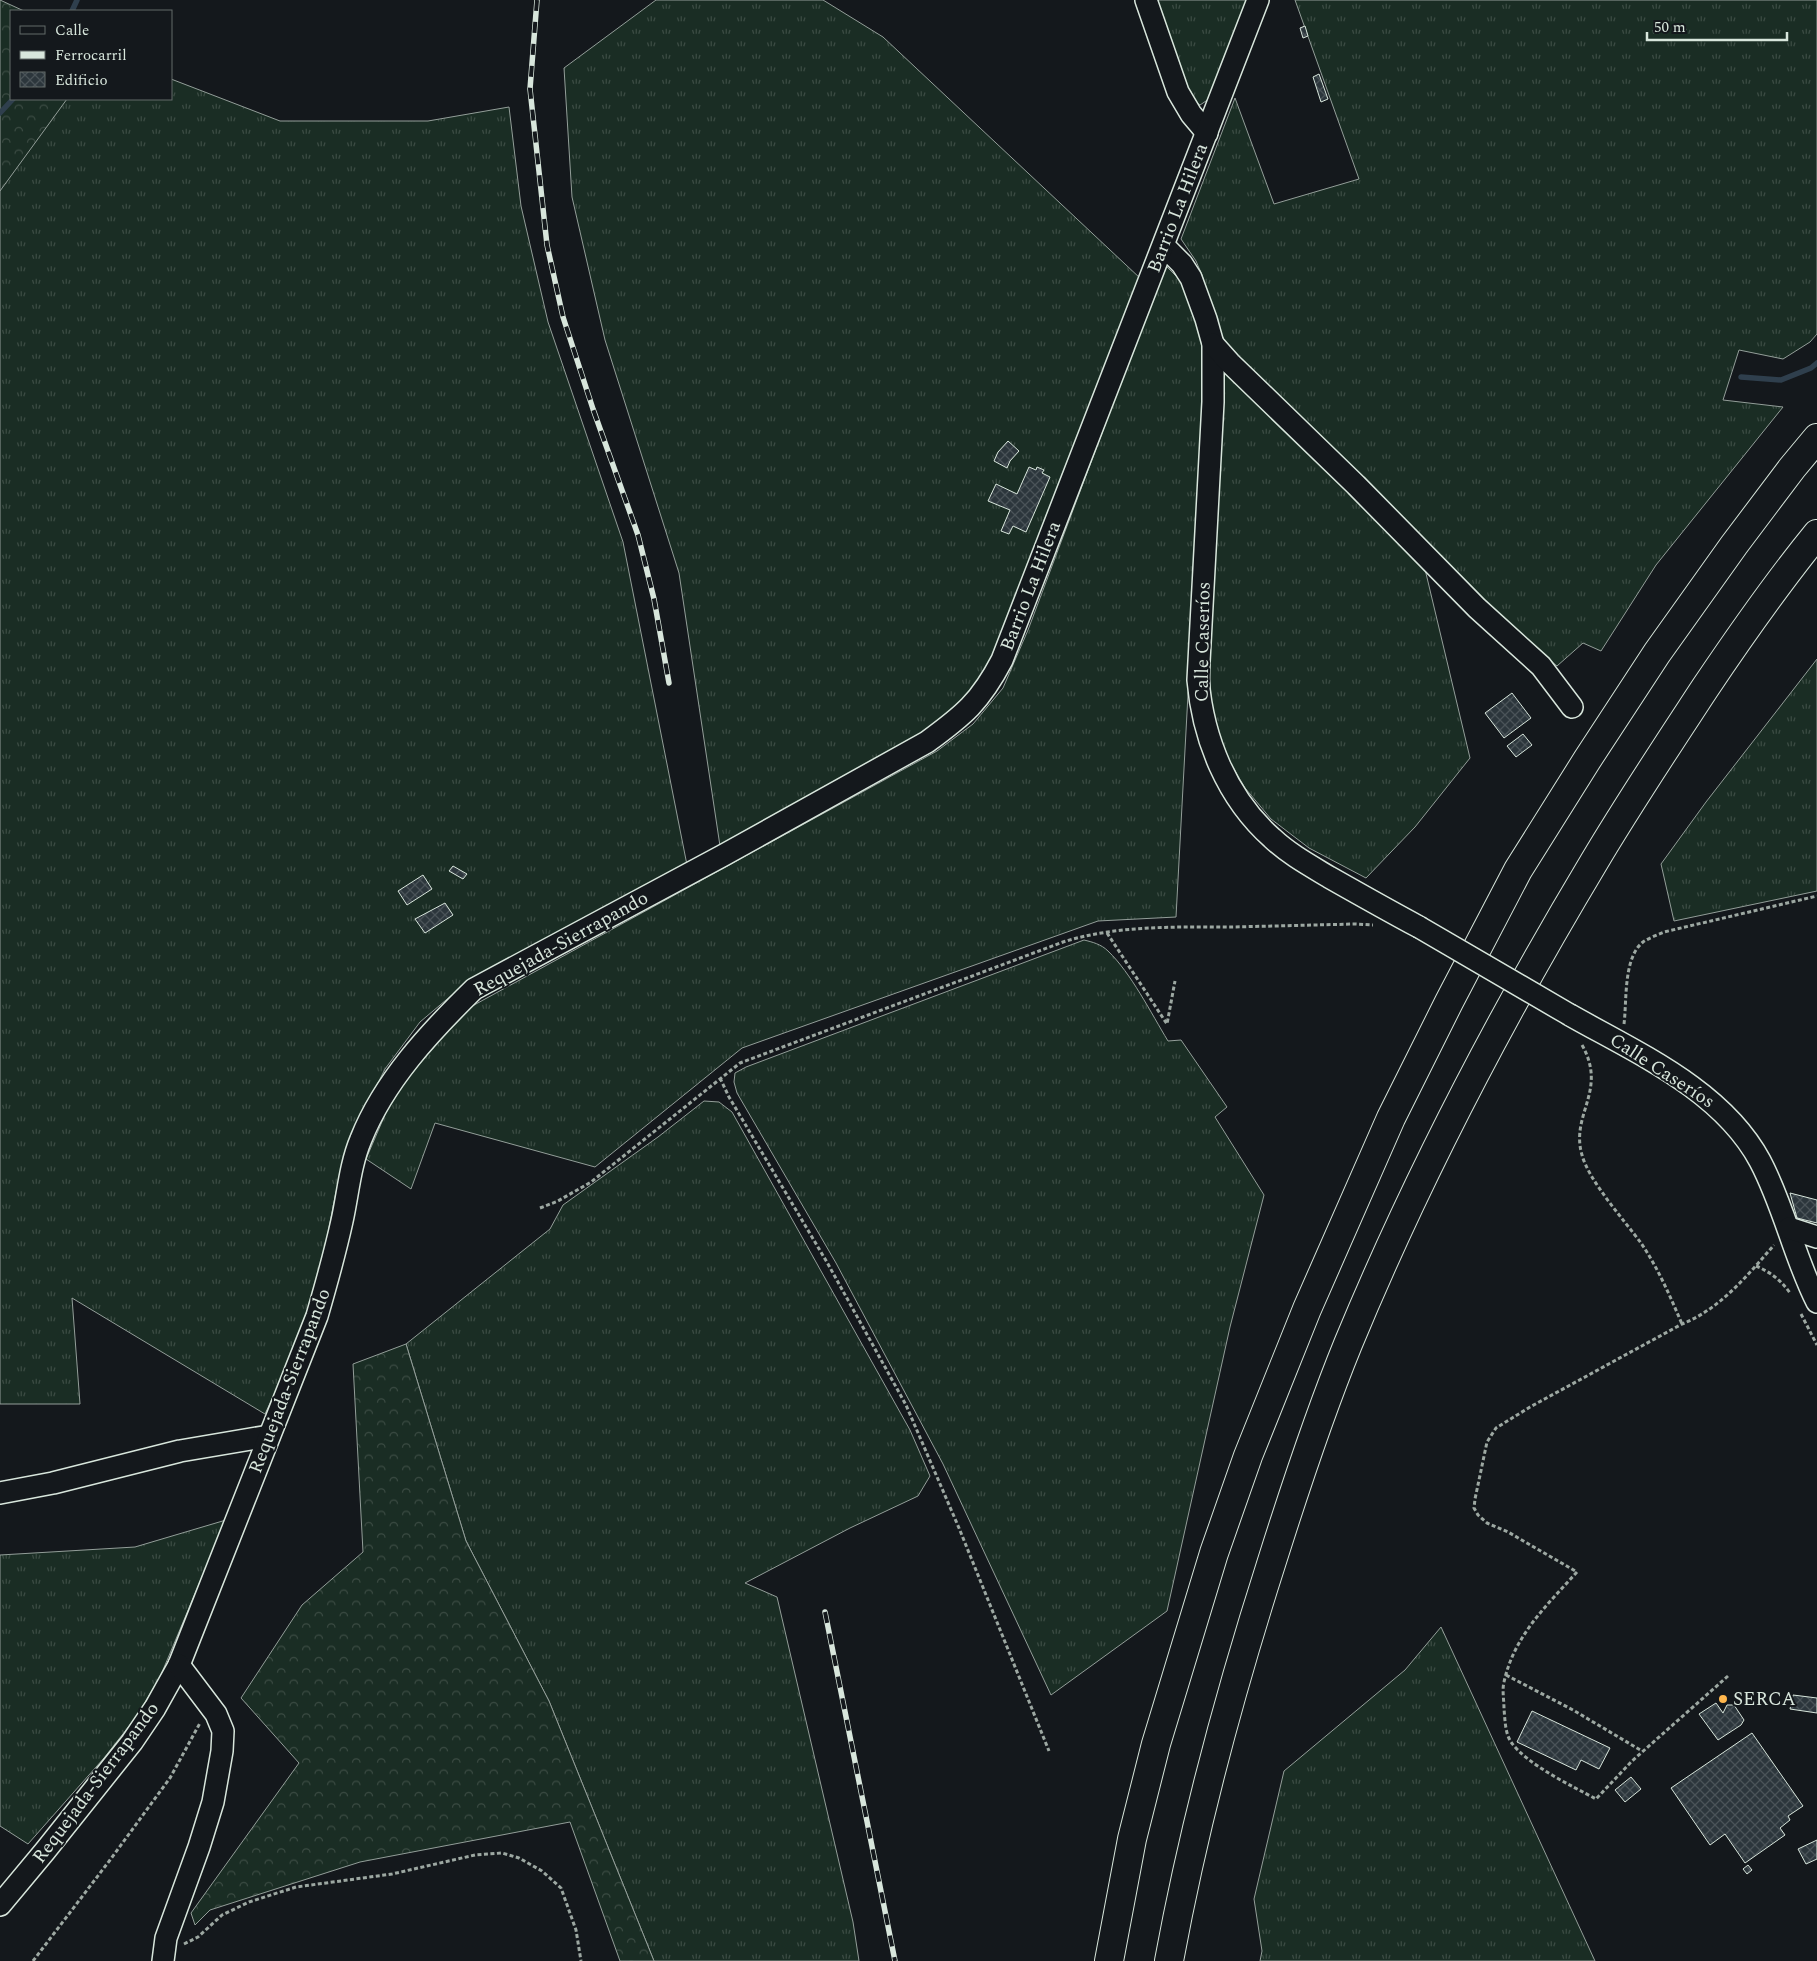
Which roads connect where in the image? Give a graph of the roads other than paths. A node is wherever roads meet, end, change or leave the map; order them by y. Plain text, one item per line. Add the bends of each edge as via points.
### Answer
1 (1146, 0) edge
2 (1258, 0) edge
3 (1207, 133) junction
4 (1164, 246) junction
5 (1213, 344) junction
6 (1817, 438) edge
7 (1817, 534) edge
8 (1572, 707) dead end
9 (670, 884) joint
10 (1789, 1228) junction
11 (1817, 1237) edge
12 (1808, 1307) edge
13 (269, 1436) junction
14 (0, 1492) edge
15 (179, 1665) junction
16 (0, 1904) edge
17 (163, 1958) edge
18 (1109, 1961) edge
19 (1169, 1961) edge

1 - 3 street, Barrio La Hilera via 1178,92
2 - 3 street, Barrio La Hilera
3 - 4 street, Barrio La Hilera
4 - 5 street, Calle Caseríos via 1191,278
4 - 9 street, Barrio La Hilera via 1002,660 976,703 927,742
5 - 8 street, Calle Caseríos via 1477,608 1541,666
5 - 10 street, Calle Caseríos, bridge via 1213,402 1198,680 1208,738 1230,786 1272,838 1310,866 1702,1093 1729,1117 1750,1144
6 - 18 highway via 1723,560 1586,760 1518,870 1391,1118 1303,1318 1248,1456 1214,1553 1132,1839
7 - 19 highway via 1735,645 1619,820 1493,1038 1416,1190 1348,1344 1296,1485 1228,1704 1179,1904
9 - 13 street, Requejada-Sierrapando via 474,989 408,1060 386,1091 361,1139 317,1316
10 - 11 street
10 - 12 street, Calle Caseríos via 1803,1273
13 - 14 street via 180,1451 53,1483
13 - 15 street, Requejada-Sierrapando
15 - 16 street, Requejada-Sierrapando via 132,1742
15 - 17 street via 216,1714 223,1731 222,1751 213,1802 166,1938

